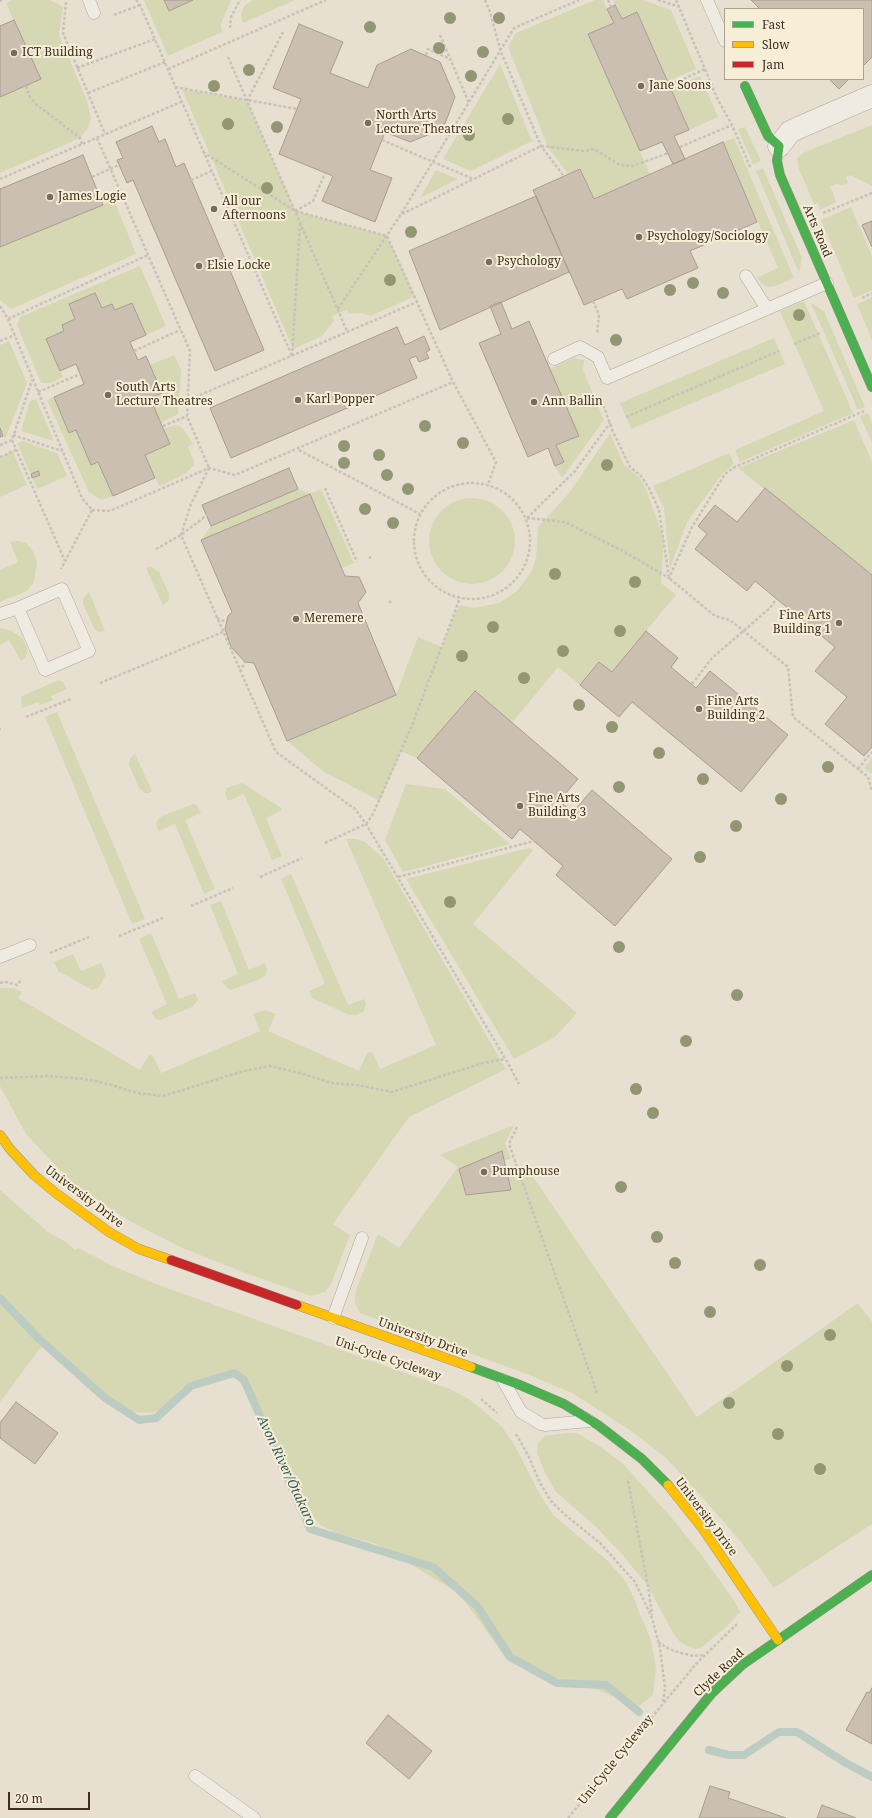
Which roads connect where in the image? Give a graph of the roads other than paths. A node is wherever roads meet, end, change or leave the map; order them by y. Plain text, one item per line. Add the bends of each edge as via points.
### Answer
1 (89, 0) edge
2 (707, 0) edge
3 (94, 13) dead end
4 (724, 39) edge
5 (744, 83) edge
6 (872, 96) edge
7 (779, 146) junction
8 (746, 276) dead end
9 (827, 283) junction
10 (766, 309) junction
11 (554, 359) dead end
12 (872, 387) edge
13 (18, 608) junction
14 (0, 614) edge
15 (30, 945) dead end
16 (0, 958) edge
17 (0, 1135) edge
18 (362, 1238) dead end
19 (333, 1318) junction
20 (503, 1380) junction
21 (591, 1421) junction
22 (872, 1575) edge
23 (778, 1640) junction
24 (195, 1776) dead end
25 (254, 1818) edge
26 (610, 1818) edge

1 - 3 lane
2 - 4 lane
5 - 7 street via 768,136
6 - 7 street via 790,132
7 - 9 street, Arts Road via 778,169
8 - 10 lane
9 - 10 lane
9 - 12 street, Arts Road
10 - 11 lane via 607,378 598,357 580,347
13 - 13 lane via 62,588 89,651 45,670
13 - 14 lane
15 - 16 lane
17 - 19 street, University Drive via 34,1175 57,1194 109,1232 139,1249
18 - 19 lane
19 - 20 street, University Drive
20 - 21 street, University Drive via 564,1404
20 - 21 lane via 521,1412 541,1424
21 - 23 street, University Drive via 642,1459 671,1488 703,1529
22 - 23 street, Clyde Road
23 - 26 street, Clyde Road via 742,1665 712,1693
24 - 25 lane

